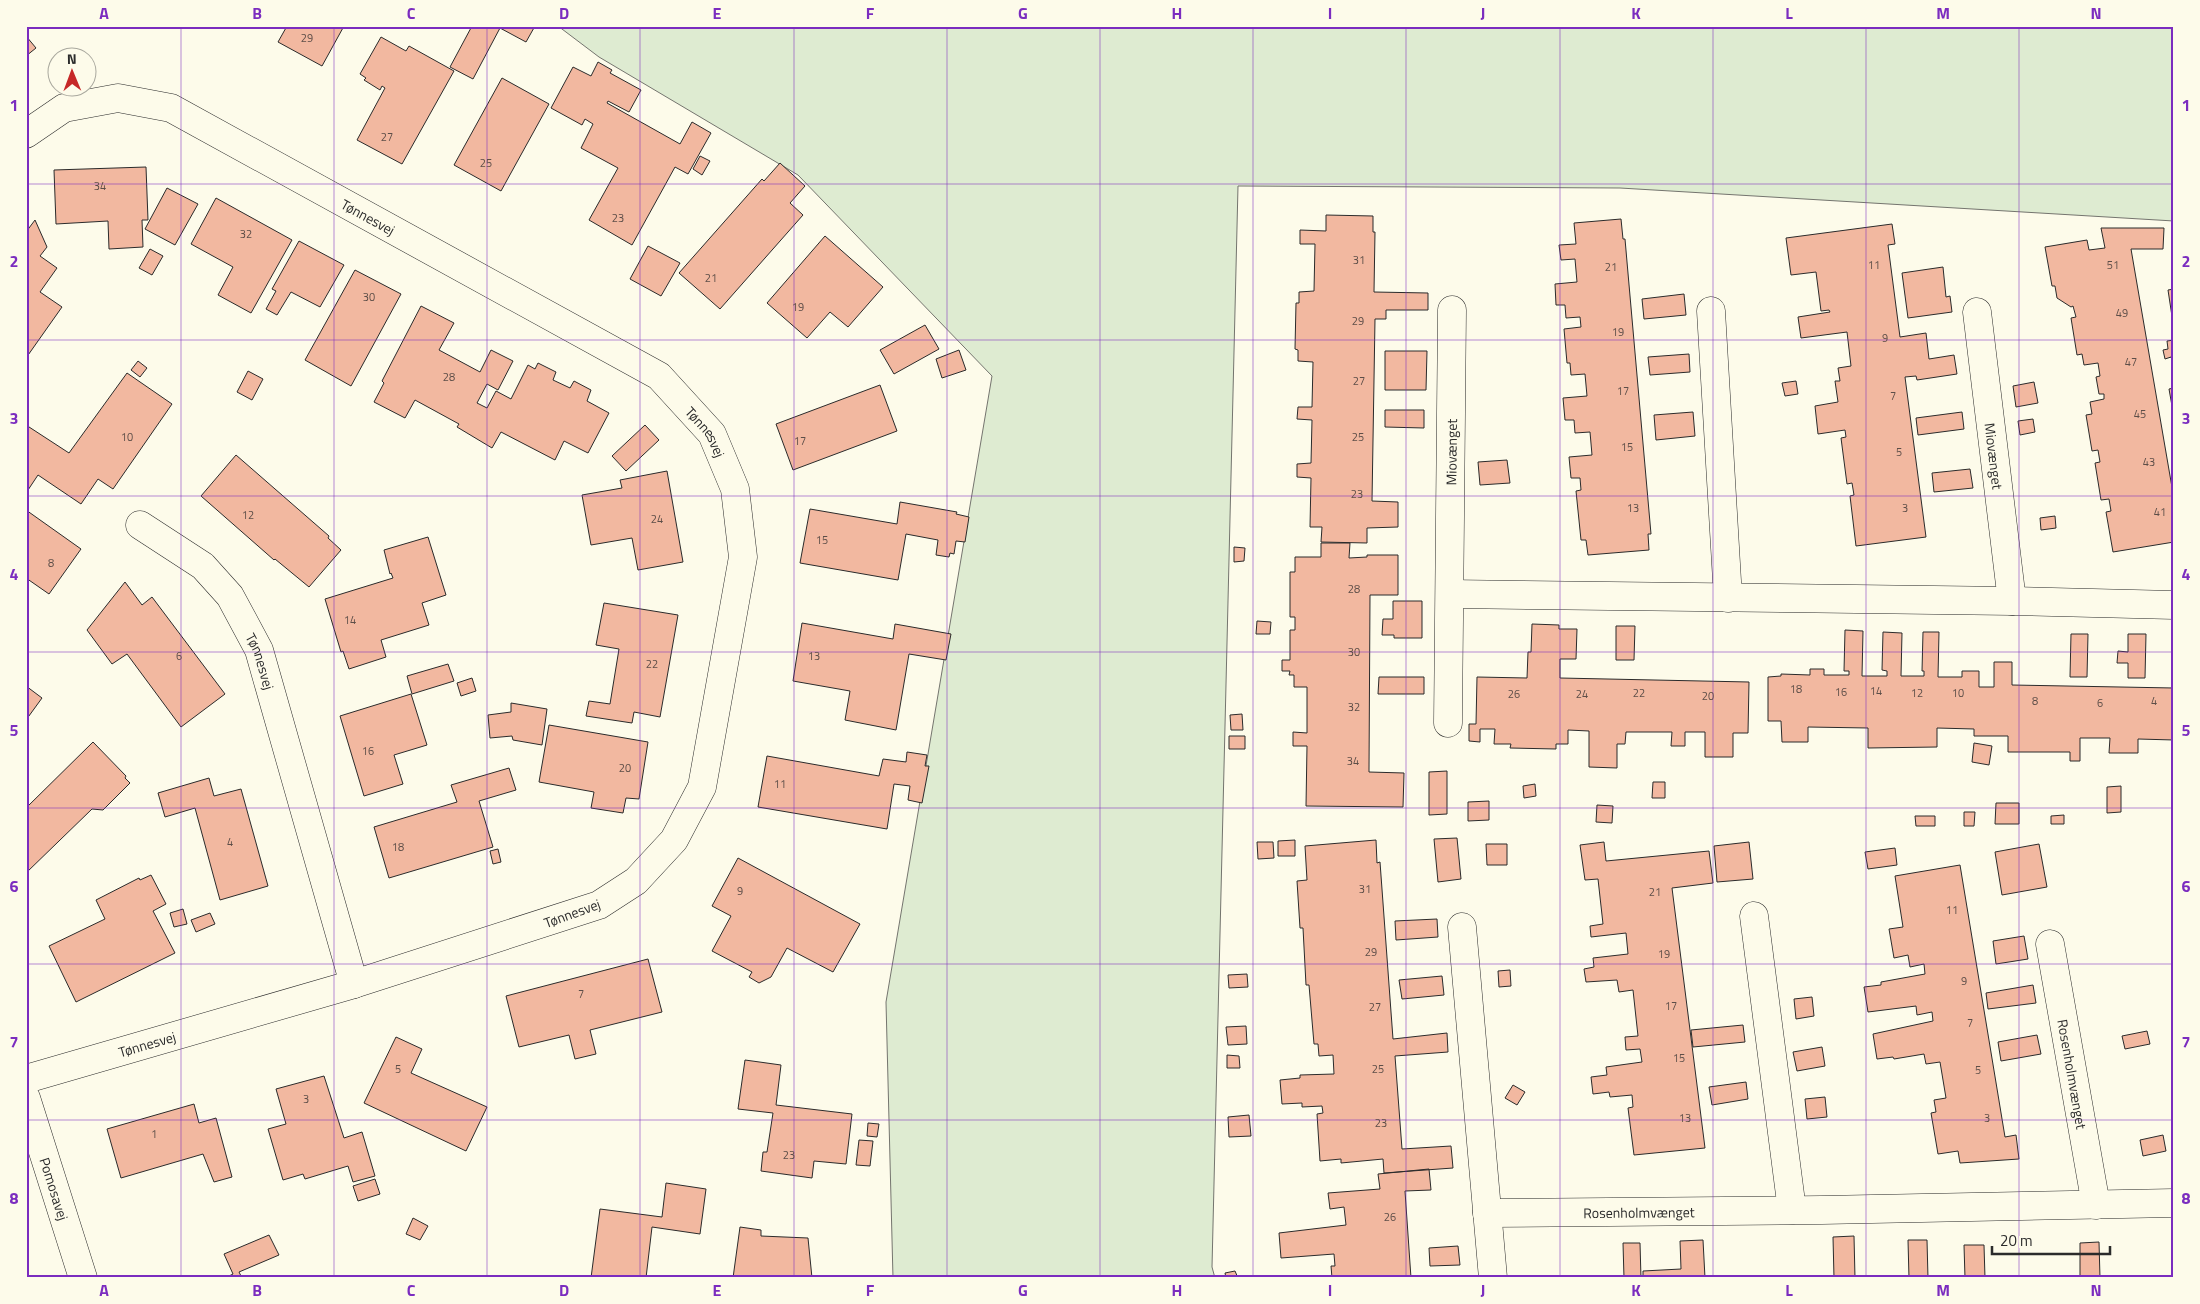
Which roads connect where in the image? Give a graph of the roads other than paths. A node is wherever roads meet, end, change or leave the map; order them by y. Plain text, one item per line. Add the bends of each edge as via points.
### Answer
1 (26, 134) edge
2 (1452, 310) dead end
3 (1711, 311) dead end
4 (1977, 312) dead end
5 (140, 525) dead end
6 (1450, 594) junction
7 (1728, 598) junction
8 (2012, 601) junction
9 (2174, 605) edge
10 (1448, 723) dead end
11 (1754, 916) dead end
12 (1462, 927) dead end
13 (2050, 944) dead end
14 (354, 984) junction
15 (26, 1078) edge
16 (26, 1098) edge
17 (2174, 1203) edge
18 (2096, 1205) junction
19 (1792, 1210) junction
20 (1488, 1213) junction
21 (83, 1278) edge
22 (1494, 1278) edge

1 - 14 street, Tønnesvej via 64,108 118,98 171,108 659,376 712,434 735,489 743,557 702,787 674,840 636,881 599,905
2 - 6 street, Miovænget
3 - 7 street
4 - 8 street, Miovænget
5 - 14 street, Tønnesvej via 203,566 230,596 259,650
6 - 7 street
6 - 10 street, Miovænget
7 - 8 street
8 - 9 street
11 - 19 street
12 - 20 street
13 - 18 street, Rosenholmvænget
14 - 15 street, Tønnesvej
16 - 21 street, Pomosavej
17 - 18 street, Rosenholmvænget
18 - 19 street, Rosenholmvænget
19 - 20 street, Rosenholmvænget
20 - 22 street

